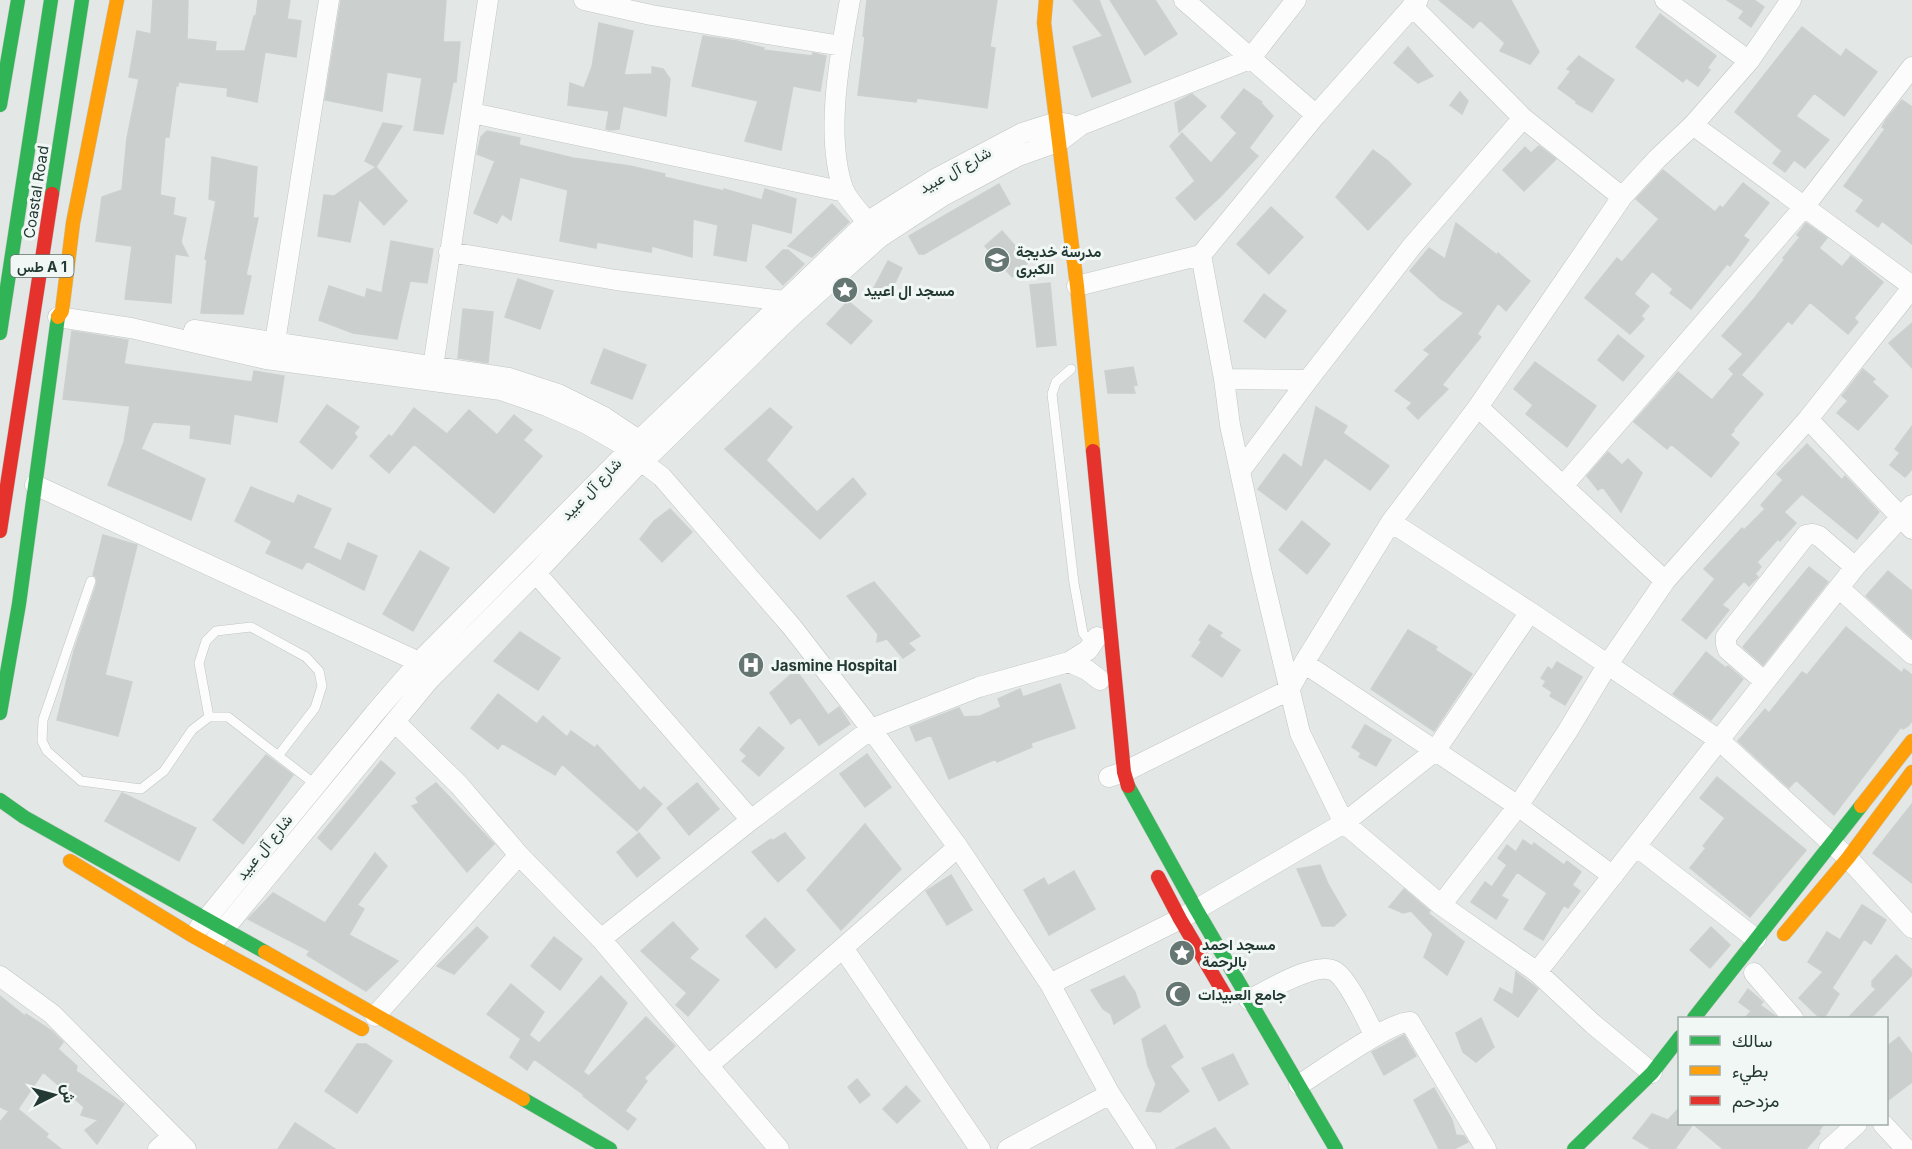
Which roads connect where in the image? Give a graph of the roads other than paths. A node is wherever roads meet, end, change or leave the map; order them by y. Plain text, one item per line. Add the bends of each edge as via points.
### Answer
1 (18, 0) edge
2 (51, 0) edge
3 (82, 0) edge
4 (117, 0) edge
5 (329, 0) edge
6 (488, 0) edge
7 (584, 0) edge
8 (850, 0) edge
9 (1046, 0) edge
10 (1184, 0) edge
11 (1296, 0) edge
12 (1665, 0) edge
13 (1791, 0) edge
14 (1415, 3) edge
15 (652, 8) edge
16 (1031, 12) dead end
17 (1032, 35) dead end
18 (842, 46) junction
19 (86, 57) dead end
20 (1250, 59) junction
21 (1749, 61) junction
22 (1908, 79) edge
23 (0, 105) edge
24 (472, 113) junction
25 (1316, 115) junction
26 (1523, 118) junction
27 (1693, 125) junction
28 (1047, 135) junction
29 (58, 160) junction
30 (844, 192) junction
31 (1622, 197) junction
32 (1804, 207) junction
33 (867, 222) junction
34 (879, 238) junction
35 (449, 252) junction
36 (1201, 255) junction
37 (1077, 286) junction
38 (1912, 287) edge
39 (784, 301) junction
40 (60, 314) junction
41 (0, 333) edge
42 (275, 342) junction
43 (1070, 363) joint
44 (433, 367) junction
45 (1224, 379) junction
46 (1308, 380) junction
47 (1478, 406) junction
48 (1808, 419) junction
49 (641, 451) junction
50 (1240, 471) junction
51 (35, 485) junction
52 (1563, 486) junction
53 (1909, 517) edge
54 (1391, 522) junction
55 (0, 531) edge
56 (1855, 567) junction
57 (536, 573) junction
58 (91, 581) dead end
59 (1665, 581) junction
60 (1839, 588) junction
61 (1530, 612) junction
62 (1096, 626) junction
63 (1912, 654) edge
64 (419, 662) junction
65 (1069, 662) junction
66 (1304, 663) junction
67 (1608, 664) junction
68 (1765, 682) junction
69 (1101, 686) joint
70 (1289, 690) junction
71 (0, 713) edge
72 (209, 717) junction
73 (395, 722) junction
74 (871, 729) junction
75 (1719, 740) junction
76 (1912, 741) edge
77 (1435, 751) junction
78 (278, 756) junction
79 (1912, 772) edge
80 (1114, 775) junction
81 (315, 785) junction
82 (0, 800) edge
83 (1518, 806) junction
84 (751, 820) junction
85 (1344, 823) junction
86 (1833, 843) junction
87 (1636, 846) junction
88 (958, 847) junction
89 (59, 854) dead end
90 (519, 855) junction
91 (1848, 858) junction
92 (1154, 868) dead end
93 (1612, 876) junction
94 (1441, 905) junction
95 (1188, 914) junction
96 (206, 918) junction
97 (224, 928) junction
98 (1912, 928) edge
99 (193, 936) junction
100 (601, 939) junction
101 (1765, 943) junction
102 (211, 946) junction
103 (843, 948) junction
104 (1537, 972) junction
105 (1754, 973) dead end
106 (0, 976) edge
107 (1050, 984) junction
108 (1242, 1006) junction
109 (375, 1016) junction
110 (1695, 1017) edge
111 (1792, 1017) edge
112 (374, 1036) dead end
113 (1375, 1036) junction
114 (1678, 1041) edge
115 (708, 1066) junction
116 (1660, 1077) junction
117 (1299, 1085) junction
118 (1110, 1094) junction
119 (1856, 1125) edge
120 (1884, 1125) edge
121 (172, 1145) edge
122 (610, 1149) edge
123 (779, 1149) edge
124 (980, 1149) edge
125 (1008, 1149) edge
126 (1146, 1149) edge
127 (1336, 1149) edge
128 (1486, 1149) edge
129 (1574, 1149) edge
130 (1829, 1149) edge
131 (1906, 1149) edge

1 - 23 main road
2 - 41 main road, Coastal Road / طس A 1
3 - 29 main road, Coastal Road / طس A 1
4 - 40 main road via 73,223
5 - 42 street
6 - 24 street
7 - 15 street
8 - 18 street
9 - 28 main road
10 - 20 street
11 - 20 street
12 - 21 street
13 - 21 street
14 - 25 street
14 - 26 street
15 - 18 street
16 - 17 main road
18 - 30 street via 833,126
19 - 29 main road
20 - 25 street
20 - 28 street
21 - 27 street
22 - 32 street
24 - 30 street
24 - 35 street
25 - 36 street
26 - 31 street
26 - 46 street via 1413,245
27 - 31 street
27 - 32 street
28 - 33 street, شارع آل عبيد via 1022,134 937,178
28 - 34 street, شارع آل عبيد
28 - 37 main road
29 - 55 main road, Coastal Road / طس A 1
30 - 33 street
31 - 47 street
32 - 38 street
32 - 52 street
33 - 34 street
33 - 39 street, شارع آل عبيد
34 - 49 street, شارع آل عبيد
35 - 39 street via 616,280
35 - 44 street
36 - 37 street
36 - 45 street
37 - 80 main road
38 - 48 street
39 - 49 street, شارع آل عبيد
40 - 42 street
40 - 49 street via 266,359 501,390 547,406
40 - 51 main road
42 - 44 street
43 - 62 main road
43 - 62 lane via 1052,394 1084,636
44 - 49 street via 509,378 558,394 604,417
45 - 46 street
45 - 50 street
46 - 50 street
47 - 52 street
47 - 54 street
48 - 53 street
48 - 59 street
49 - 57 street, شارع آل عبيد
49 - 64 street, شارع آل عبيد
49 - 74 street via 792,627
50 - 70 street
51 - 64 street
51 - 71 main road
52 - 59 street
53 - 56 street
54 - 61 street
54 - 66 street
56 - 60 street
56 - 68 street via 1819,536 1806,535 1725,641 1728,650
57 - 73 street, شارع آل عبيد via 429,680
57 - 84 street
58 - 72 lane via 43,720 42,741 47,751 81,781 141,789 164,771 192,730
59 - 67 street
60 - 63 street
60 - 68 street
61 - 67 street
61 - 77 street
62 - 65 street via 1088,650
62 - 69 main road
64 - 81 street, شارع آل عبيد
65 - 69 street via 1087,670
65 - 74 street via 979,687
66 - 70 street
66 - 77 street
67 - 75 street
67 - 83 street
68 - 75 street
70 - 80 street
70 - 85 street via 1300,733
72 - 78 lane via 228,717
72 - 78 lane via 199,663 206,641 216,631 251,627 306,657 320,671 322,686 315,708
73 - 90 street via 459,785
73 - 97 street, شارع آل عبيد
74 - 84 street
74 - 88 street
75 - 86 street
75 - 87 street
76 - 86 main road
77 - 83 street
77 - 85 street
78 - 81 lane
79 - 91 main road
80 - 95 main road via 1130,790
81 - 96 street, شارع آل عبيد
82 - 96 main road
83 - 93 street
83 - 94 street
84 - 100 street
85 - 94 street
85 - 95 street
86 - 91 street
86 - 101 main road
87 - 93 street
87 - 101 street
88 - 103 street
88 - 107 street
89 - 99 main road
90 - 100 street
90 - 109 street
91 - 98 street
91 - 101 main road
92 - 95 main road
93 - 104 street
94 - 104 street
95 - 107 street
95 - 108 main road
95 - 108 main road
96 - 97 main road
96 - 99 street, شارع آل عبيد
97 - 102 street, شارع آل عبيد
97 - 109 main road
99 - 102 main road
100 - 115 street
101 - 110 main road
102 - 112 main road
103 - 115 street
103 - 124 street
104 - 116 street via 1593,1024
105 - 111 street
106 - 121 street via 52,1014
107 - 118 street
108 - 113 street via 1309,971 1335,971
108 - 117 main road
109 - 122 main road
113 - 117 street
113 - 128 street via 1410,1022
114 - 116 main road
115 - 123 street
116 - 129 main road
117 - 127 main road
118 - 125 street
118 - 126 street
119 - 130 street
120 - 131 street

